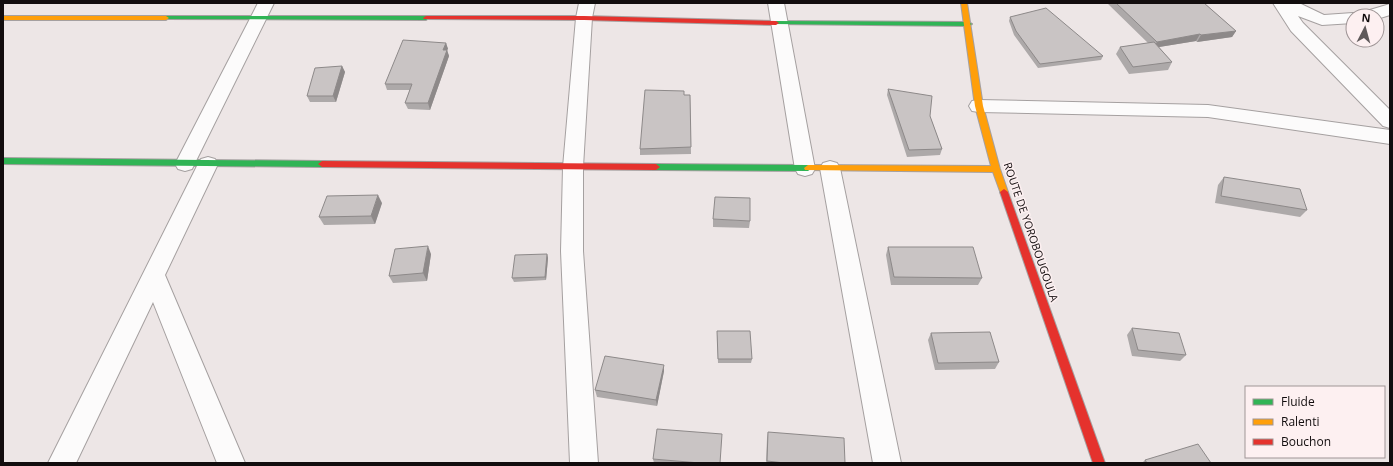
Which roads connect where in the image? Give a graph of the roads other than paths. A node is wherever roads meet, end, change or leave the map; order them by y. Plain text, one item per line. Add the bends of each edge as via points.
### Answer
1 (776, 3) edge
2 (964, 3) edge
3 (1281, 3) edge
4 (1287, 3) edge
5 (262, 10) edge
6 (585, 10) edge
7 (3, 18) edge
8 (1345, 19) edge
9 (780, 24) junction
10 (968, 24) junction
11 (979, 106) junction
12 (1390, 121) edge
13 (1390, 137) edge
14 (3, 162) edge
15 (185, 164) junction
16 (208, 164) junction
17 (573, 168) junction
18 (830, 168) junction
19 (805, 169) junction
20 (996, 169) junction
21 (154, 276) junction
22 (62, 463) edge
23 (231, 463) edge
24 (584, 463) edge
25 (887, 463) edge
26 (1099, 463) edge

1 - 9 street
2 - 10 street, ROUTE DE YOROBOUGOULA
3 - 12 street via 1297,27
4 - 8 street via 1322,20
5 - 6 street
5 - 7 street
5 - 15 street
6 - 9 street
6 - 17 street
9 - 10 street
9 - 19 street
10 - 11 street, ROUTE DE YOROBOUGOULA
11 - 13 street via 1208,111
11 - 20 street, ROUTE DE YOROBOUGOULA
14 - 15 street
15 - 16 street
16 - 17 street
16 - 21 street
17 - 19 street
17 - 24 street via 572,251
18 - 19 street
18 - 20 street
18 - 25 street
20 - 26 street, ROUTE DE YOROBOUGOULA
21 - 22 street
21 - 23 street

